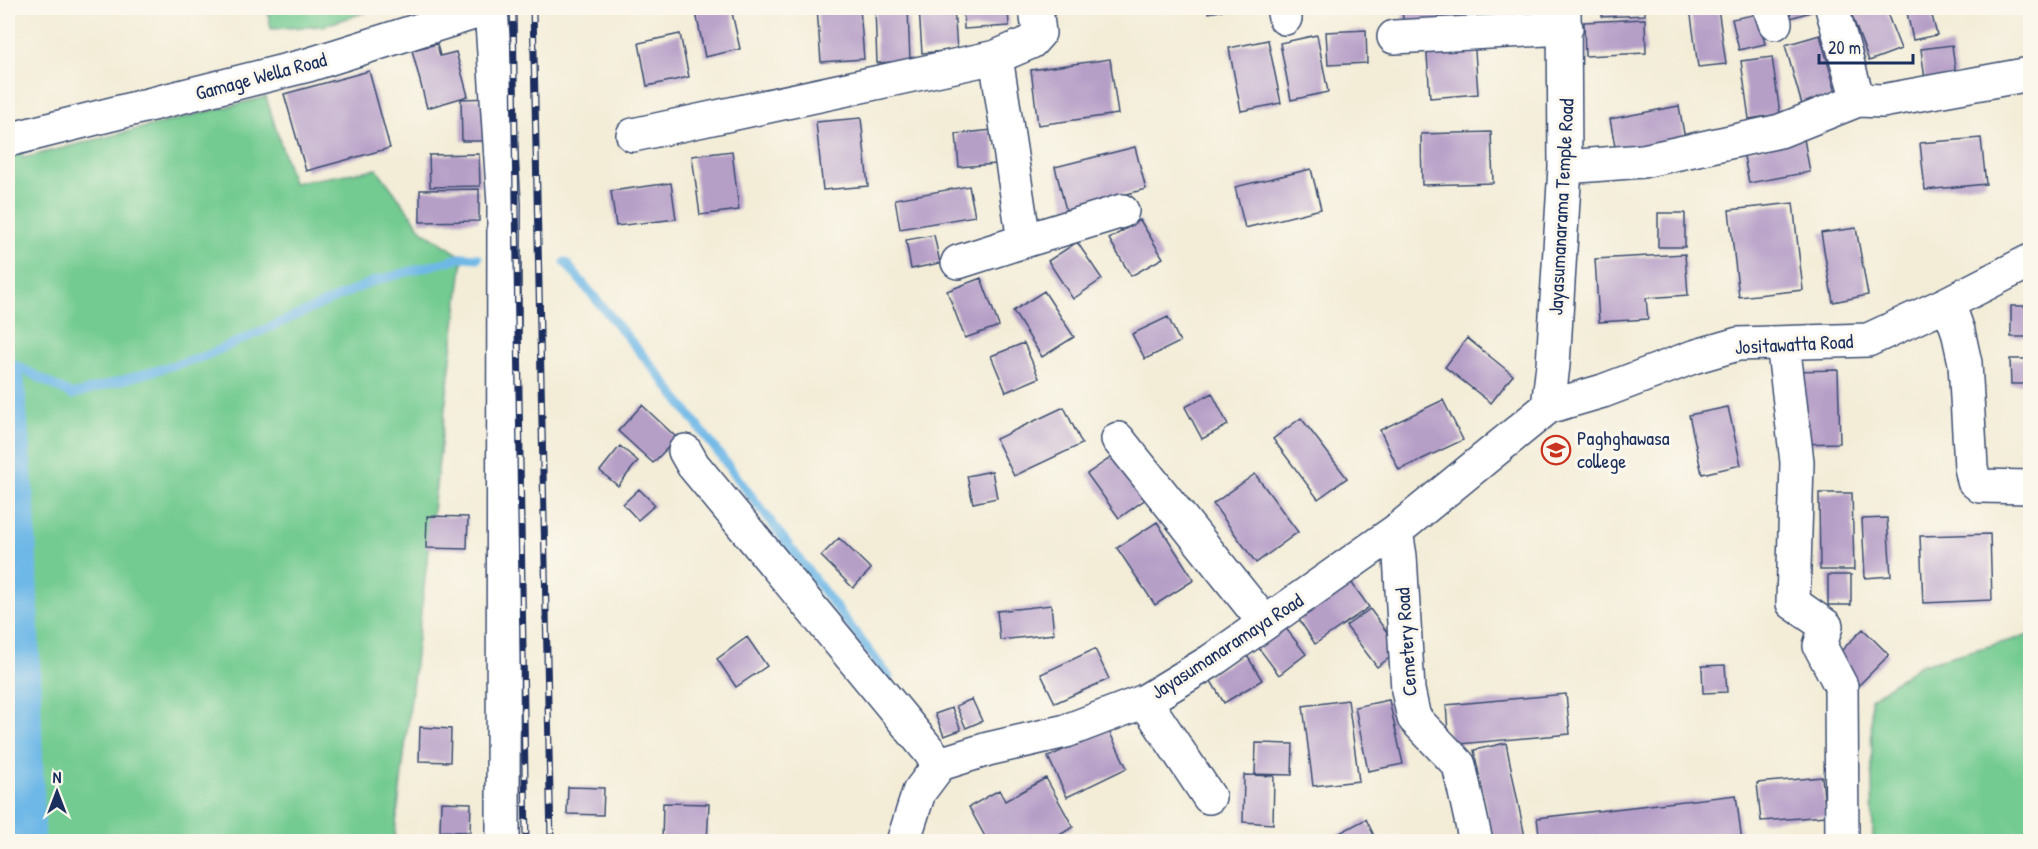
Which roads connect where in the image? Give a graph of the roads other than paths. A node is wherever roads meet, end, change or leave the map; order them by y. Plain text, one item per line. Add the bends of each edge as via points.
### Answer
1 (490, 8) edge
2 (1036, 8) edge
3 (1832, 8) edge
4 (1565, 18) edge
5 (1394, 37) dead end
6 (996, 57) junction
7 (2031, 74) edge
8 (1858, 100) junction
9 (633, 135) dead end
10 (19, 137) edge
11 (1565, 167) junction
12 (1122, 211) dead end
13 (1024, 241) junction
14 (2031, 261) edge
15 (958, 262) dead end
16 (1948, 303) junction
17 (1783, 343) junction
18 (1548, 406) junction
19 (1118, 439) dead end
20 (685, 451) dead end
21 (2031, 487) edge
22 (1396, 531) junction
23 (1264, 623) junction
24 (1144, 701) junction
25 (940, 764) junction
26 (1209, 797) dead end
27 (503, 842) edge
28 (903, 842) edge
29 (1476, 842) edge
30 (1842, 842) edge

1 - 10 street, Gamage Wella Road via 308,65
1 - 27 street via 504,204
2 - 6 street via 1039,33 1031,42
3 - 8 street
4 - 5 street
4 - 11 street, Jayasumanarama Temple Road
6 - 9 street
6 - 13 street
7 - 8 street via 1882,101
8 - 11 street via 1780,131 1643,161
11 - 18 street, Jayasumanarama Temple Road
12 - 13 street
13 - 15 street
14 - 16 street, Jositawatta Road
16 - 17 street, Jositawatta Road via 1868,340
16 - 21 street via 1965,363 1974,481 1980,486
17 - 18 street, Jositawatta Road via 1738,344 1604,391
17 - 30 street via 1797,462 1793,603 1826,626 1820,646 1841,686
18 - 22 street, Jayasumanaramaya Road
19 - 23 street
20 - 25 street
22 - 23 street, Jayasumanaramaya Road
22 - 29 street, Cemetery Road via 1408,690 1414,718 1459,765
23 - 24 street, Jayasumanaramaya Road
24 - 25 street, Jayasumanaramaya Road via 1066,731 988,748
24 - 26 street
25 - 28 street via 919,792

